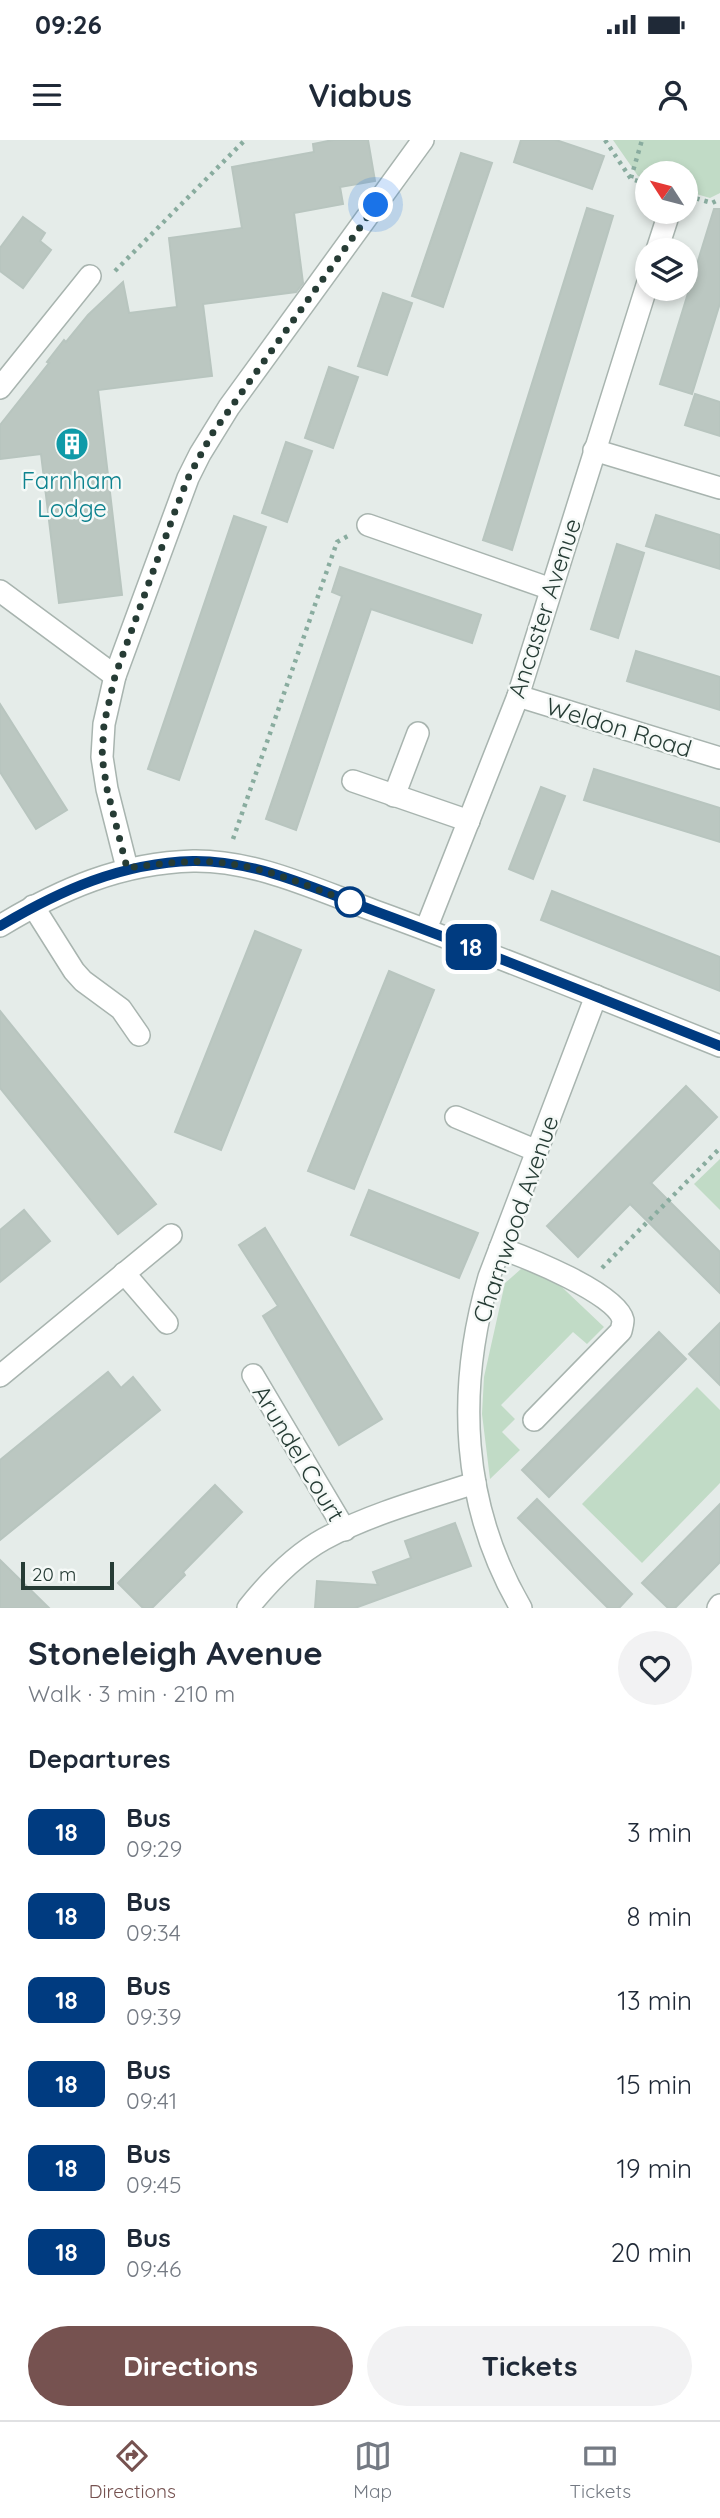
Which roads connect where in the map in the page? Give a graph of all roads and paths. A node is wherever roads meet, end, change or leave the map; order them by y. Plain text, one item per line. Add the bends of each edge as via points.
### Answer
1 (245, 140) edge
2 (423, 140) edge
3 (605, 140) edge
4 (642, 140) edge
5 (631, 179) junction
6 (635, 180) edge
7 (698, 199) edge
8 (720, 199) edge
9 (90, 276) joint
10 (642, 301) edge
11 (0, 388) edge
12 (594, 450) junction
13 (720, 488) edge
14 (368, 525) joint
15 (551, 589) junction
16 (0, 591) edge
17 (115, 676) junction
18 (518, 696) junction
19 (418, 733) dead end
20 (720, 758) edge
21 (353, 781) dead end
22 (394, 796) junction
23 (469, 821) junction
24 (224, 863) junction
25 (127, 868) junction
26 (33, 906) junction
27 (0, 926) edge
28 (426, 929) junction
29 (596, 996) junction
30 (139, 1034) dead end
31 (720, 1046) edge
32 (456, 1117) dead end
33 (720, 1148) edge
34 (537, 1151) junction
35 (171, 1235) dead end
36 (500, 1248) junction
37 (124, 1273) junction
38 (584, 1286) junction
39 (167, 1323) dead end
40 (0, 1376) edge
41 (253, 1376) dead end
42 (534, 1420) dead end
43 (475, 1483) junction
44 (345, 1530) junction
45 (248, 1608) edge
46 (521, 1608) edge

1 - 9 path via 110,276
2 - 17 street via 229,407 200,454
3 - 5 path
4 - 5 path
5 - 6 path
7 - 8 path via 712,203
9 - 11 street
10 - 12 street, Ancaster Avenue
12 - 13 street
12 - 15 street, Ancaster Avenue
14 - 15 street
14 - 24 path via 337,542
15 - 18 street, Ancaster Avenue
16 - 17 street
17 - 25 street via 102,757
18 - 20 street, Weldon Road
18 - 23 street, Ancaster Avenue
19 - 22 street
21 - 22 street
22 - 23 street
23 - 28 street, Ancaster Avenue
24 - 25 street via 194,861
24 - 28 street via 258,869
25 - 26 street
26 - 27 street
26 - 30 street via 74,971 121,1009
28 - 29 street
29 - 31 street
29 - 34 street, Charnwood Avenue
32 - 34 street
33 - 38 path
34 - 36 street, Charnwood Avenue
35 - 37 street
36 - 38 street via 542,1263
36 - 43 street, Charnwood Avenue via 481,1305 470,1364 467,1423
37 - 39 street
37 - 40 street
38 - 42 street via 619,1311 624,1322 621,1331
41 - 44 street, Arundel Court
43 - 44 street
43 - 46 street, Charnwood Avenue via 497,1559
44 - 45 street via 293,1562

